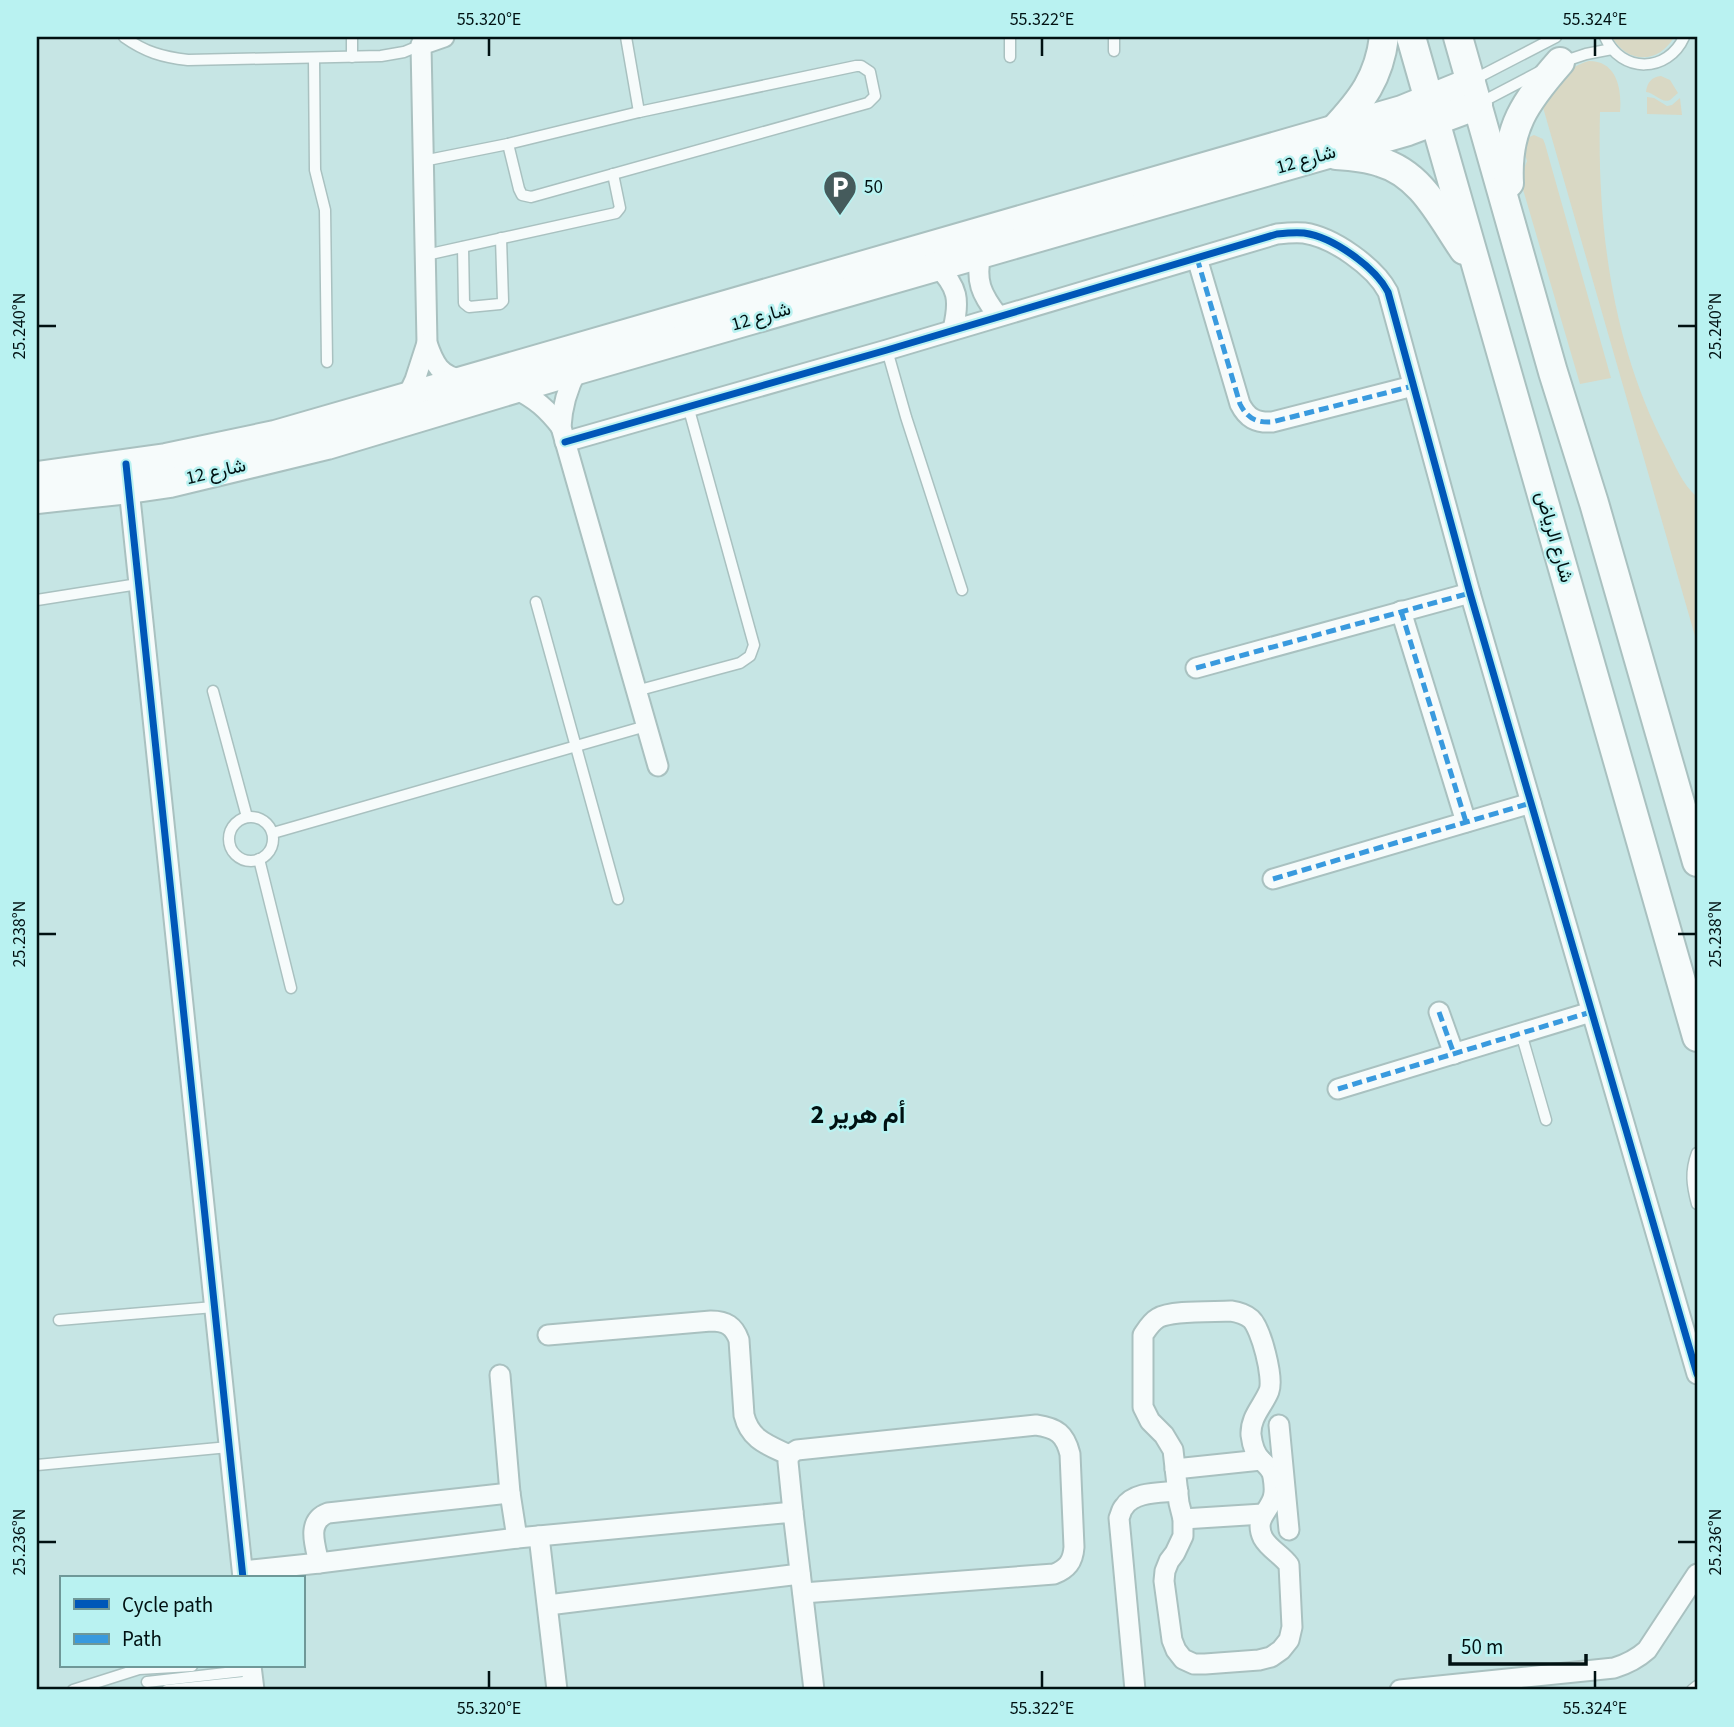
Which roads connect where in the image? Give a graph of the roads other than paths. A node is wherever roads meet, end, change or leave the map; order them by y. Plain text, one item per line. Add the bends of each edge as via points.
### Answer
1 (124, 37) edge
2 (352, 37) edge
3 (444, 37) edge
4 (626, 37) edge
5 (1010, 37) edge
6 (1114, 37) edge
7 (1384, 37) edge
8 (1411, 37) edge
9 (1458, 37) edge
10 (1605, 37) edge
11 (1684, 37) edge
12 (421, 44) junction
13 (1612, 49) junction
14 (1558, 50) edge
15 (1114, 51) dead end
16 (352, 57) junction
17 (1010, 57) dead end
18 (314, 58) junction
19 (1474, 93) junction
20 (1432, 108) junction
21 (639, 112) junction
22 (1331, 142) junction
23 (508, 144) junction
24 (423, 161) junction
25 (613, 174) junction
26 (1510, 220) junction
27 (501, 238) junction
28 (463, 247) junction
29 (981, 253) junction
30 (426, 255) junction
31 (1197, 258) junction
32 (937, 266) junction
33 (1477, 268) junction
34 (998, 316) junction
35 (953, 329) junction
36 (428, 343) junction
37 (887, 350) junction
38 (327, 362) dead end
39 (542, 369) junction
40 (577, 370) junction
41 (463, 380) junction
42 (1413, 386) junction
43 (515, 389) junction
44 (407, 397) junction
45 (688, 406) junction
46 (563, 435) junction
47 (37, 476) edge
48 (127, 477) junction
49 (37, 499) edge
50 (138, 584) junction
51 (962, 590) dead end
52 (1470, 593) junction
53 (37, 600) edge
54 (536, 602) dead end
55 (1401, 611) junction
56 (1196, 668) dead end
57 (213, 691) dead end
58 (636, 691) junction
59 (646, 726) junction
60 (576, 746) junction
61 (658, 766) dead end
62 (1531, 803) junction
63 (247, 817) junction
64 (1466, 822) junction
65 (273, 833) junction
66 (259, 859) junction
67 (1697, 862) edge
68 (1273, 879) dead end
69 (618, 899) dead end
70 (291, 988) dead end
71 (1439, 1012) dead end
72 (1591, 1012) junction
73 (1521, 1034) junction
74 (1697, 1037) edge
75 (1454, 1054) junction
76 (1338, 1089) dead end
77 (1546, 1120) dead end
78 (1697, 1153) edge
79 (1697, 1203) edge
80 (214, 1307) junction
81 (59, 1320) dead end
82 (548, 1335) dead end
83 (1697, 1374) edge
84 (500, 1375) dead end
85 (1279, 1425) dead end
86 (229, 1447) junction
87 (789, 1455) junction
88 (1261, 1460) junction
89 (37, 1465) edge
90 (1175, 1469) junction
91 (1279, 1485) junction
92 (1178, 1491) junction
93 (510, 1493) junction
94 (793, 1512) junction
95 (1263, 1514) junction
96 (1183, 1519) junction
97 (1289, 1530) dead end
98 (539, 1536) junction
99 (517, 1538) junction
100 (319, 1563) junction
101 (1697, 1574) edge
102 (243, 1575) edge
103 (802, 1584) junction
104 (548, 1605) junction
105 (157, 1668) edge
106 (253, 1681) edge
107 (147, 1682) dead end
108 (1697, 1686) edge
109 (73, 1690) edge
110 (167, 1690) edge
111 (557, 1690) edge
112 (814, 1690) edge
113 (1135, 1690) edge
114 (1400, 1690) edge
115 (1692, 1690) edge

1 - 18 lane via 165,57 188,60
2 - 16 lane
3 - 12 street
4 - 21 lane
5 - 17 lane
6 - 15 lane
7 - 22 street via 1368,89
8 - 20 street, شارع الرياض
9 - 19 street
10 - 13 lane
11 - 13 lane via 1667,58 1651,64 1626,60
12 - 16 lane via 392,55
12 - 24 street
13 - 14 lane via 1586,54
14 - 19 lane
14 - 19 lane via 1532,75
14 - 26 street via 1516,127 1508,158
16 - 18 lane
18 - 38 lane via 315,170 325,209
19 - 20 street, شارع 12
19 - 20 street via 1466,117 1446,126
19 - 26 street
20 - 22 street, شارع 12 via 1402,110
20 - 33 street, شارع الرياض
21 - 23 lane
21 - 25 lane via 856,66 870,72 875,92 868,103
22 - 29 street, شارع 12
22 - 33 street via 1403,172 1433,202
22 - 39 street, شارع 12
23 - 24 lane
23 - 25 lane via 522,195 531,197
24 - 30 street
25 - 27 lane via 620,208 616,213
26 - 67 street
27 - 28 lane
27 - 28 lane via 500,304 469,307 464,303
28 - 30 lane
29 - 32 street, شارع 12
29 - 34 street via 980,288
30 - 36 street
31 - 34 street
31 - 42 street via 1277,234 1305,233 1332,242 1369,267 1383,283
31 - 42 street via 1240,404 1252,419 1272,422
32 - 35 street via 956,294
32 - 40 street, شارع 12
33 - 74 street, شارع الرياض
34 - 35 street
35 - 37 street
36 - 41 street via 436,365 452,378
36 - 44 street
37 - 45 street
37 - 51 lane
39 - 40 street, شارع 12
39 - 41 street, شارع 12
39 - 43 street, شارع 12
40 - 46 street via 564,403
41 - 44 street, شارع 12
42 - 52 street
43 - 46 street via 545,408
43 - 48 street, شارع 12 via 224,471 170,483
44 - 48 street, شارع 12
45 - 46 street
45 - 58 lane via 754,645 750,656 740,663
46 - 58 street
47 - 48 street, شارع 12
48 - 49 street, شارع 12
48 - 50 street
50 - 53 lane
50 - 80 street
52 - 55 street
52 - 62 street
54 - 60 lane
55 - 56 street
55 - 64 street
57 - 63 lane
58 - 59 street
59 - 60 lane
59 - 61 street
60 - 65 lane
60 - 69 lane
62 - 64 street
62 - 72 street
63 - 65 lane via 266,822
63 - 66 lane via 231,830 230,844 245,860
64 - 68 street
65 - 66 lane via 271,848
66 - 70 lane
71 - 75 street
72 - 73 street
72 - 83 street
73 - 75 street
73 - 77 lane
75 - 76 street
78 - 79 lane via 1692,1175
80 - 81 lane
80 - 86 street
82 - 87 street via 711,1321 729,1324 739,1340 746,1424 758,1439
84 - 93 street
85 - 91 street
86 - 89 lane
86 - 102 street
87 - 94 street
87 - 103 street via 797,1450 1036,1425 1059,1433 1070,1454 1074,1548 1062,1571
88 - 90 street
88 - 90 street via 1251,1431 1271,1379 1257,1327 1242,1313 1231,1311 1168,1314 1157,1318 1143,1335 1143,1399 1146,1414 1173,1450
88 - 91 street
90 - 92 street
91 - 95 street
91 - 97 street
92 - 96 street
92 - 113 street via 1133,1498 1119,1518
93 - 99 street
93 - 100 street via 322,1515 313,1532
94 - 98 street
94 - 103 street
95 - 96 street
95 - 96 street via 1263,1538 1289,1565 1289,1640 1270,1657 1205,1664 1183,1659 1172,1640 1164,1581 1183,1536
98 - 99 street
98 - 104 street
99 - 100 street
100 - 102 street
101 - 114 street via 1647,1650 1627,1664
103 - 104 street
103 - 112 street
104 - 111 street
105 - 109 lane via 139,1669
106 - 107 lane
106 - 110 lane
108 - 115 lane

